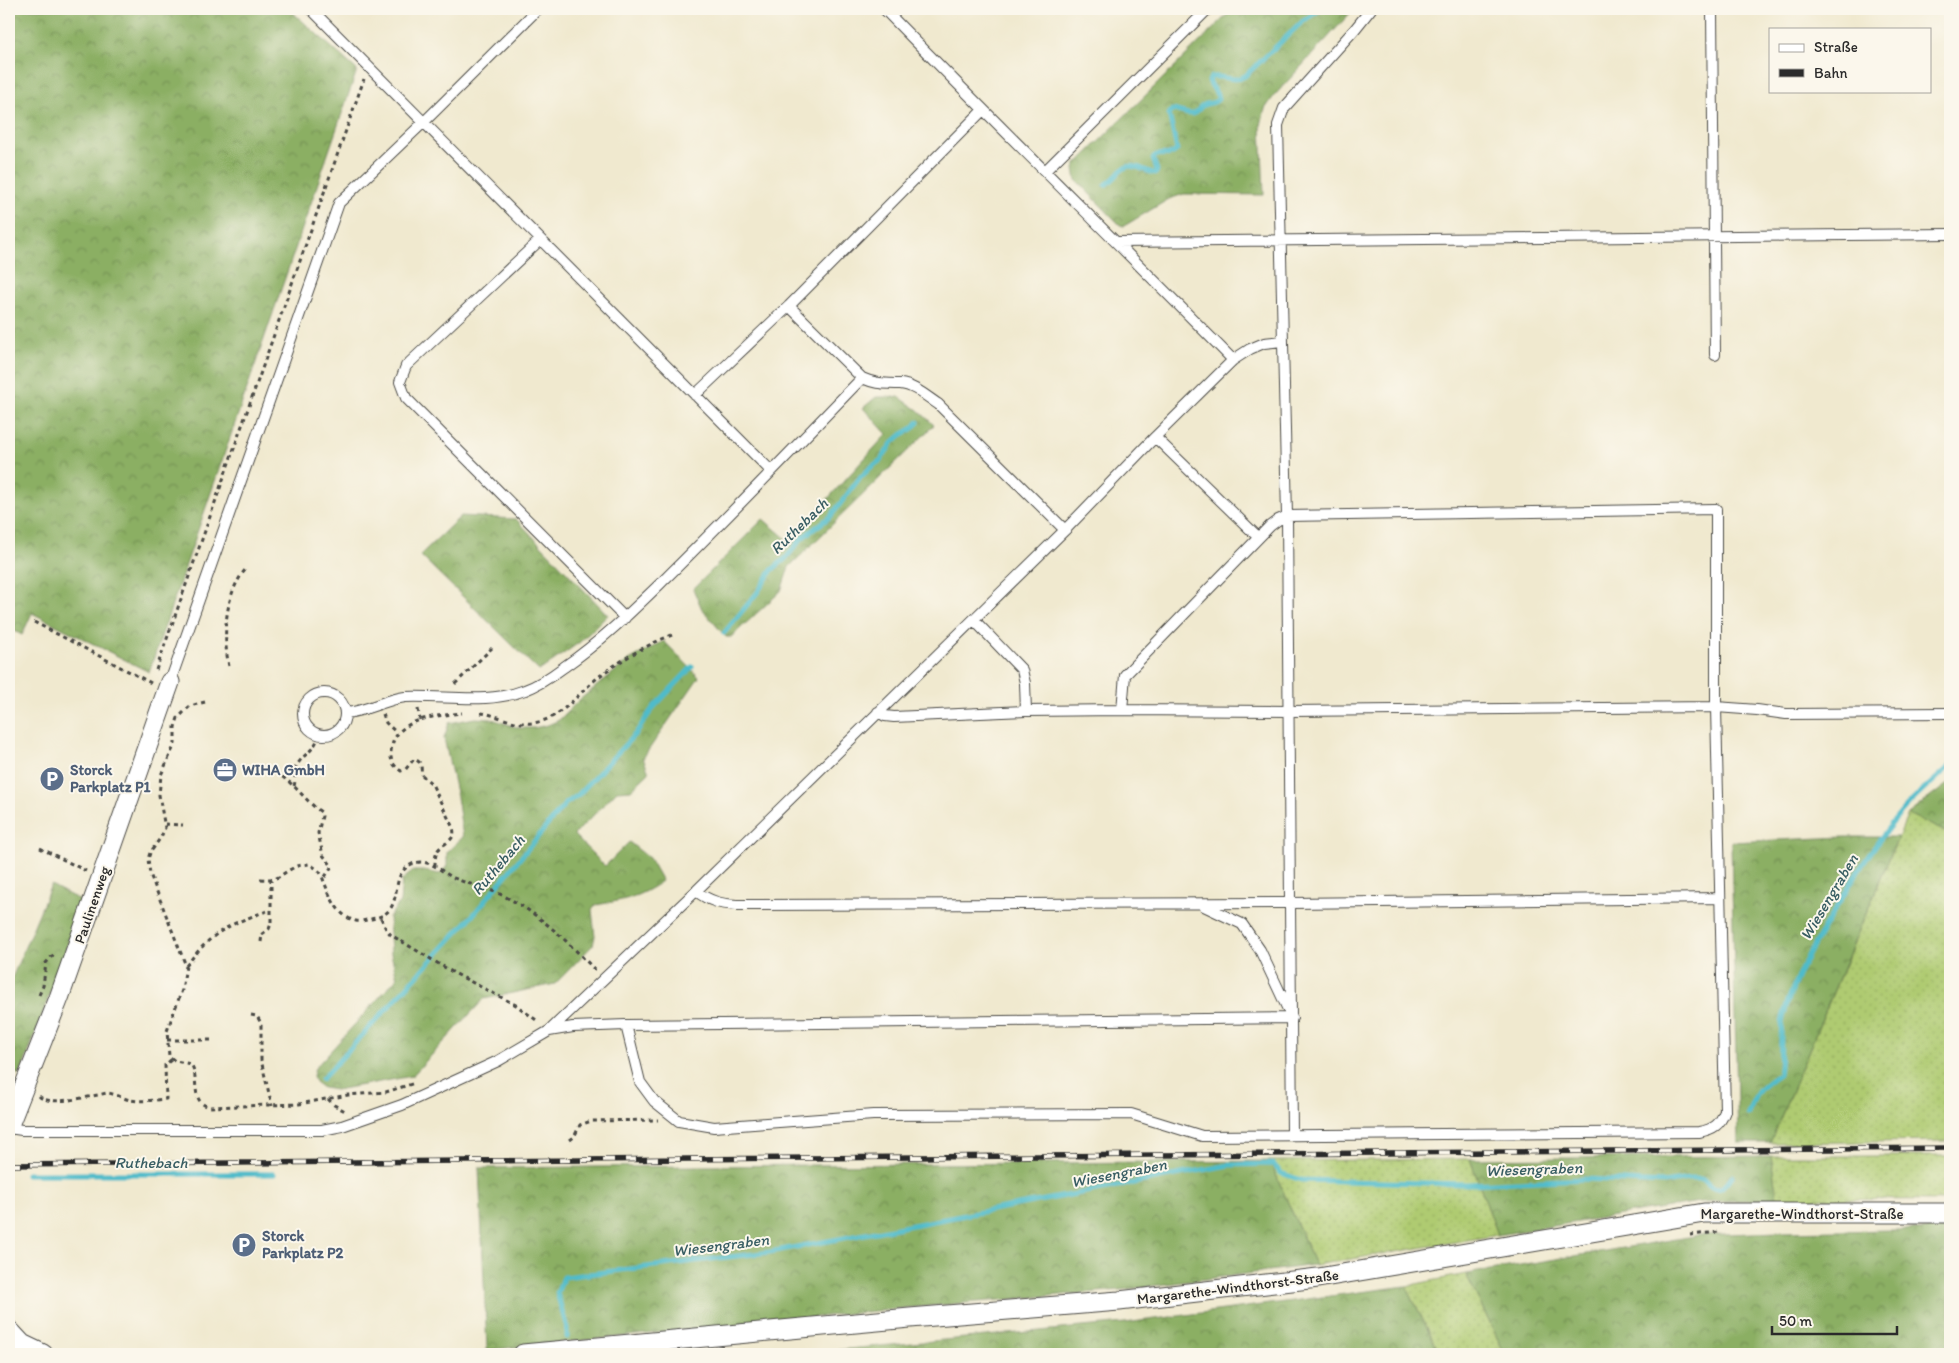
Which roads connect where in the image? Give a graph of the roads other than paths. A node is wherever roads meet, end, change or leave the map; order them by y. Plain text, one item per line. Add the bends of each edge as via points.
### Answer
1 (311, 9) edge
2 (538, 9) edge
3 (884, 9) edge
4 (1208, 9) edge
5 (1371, 9) edge
6 (1712, 9) edge
7 (982, 110) junction
8 (424, 122) junction
9 (1045, 171) junction
10 (1950, 234) edge
11 (1714, 236) junction
12 (540, 240) junction
13 (1280, 240) junction
14 (1116, 242) junction
15 (789, 306) junction
16 (1282, 342) junction
17 (1716, 355) dead end
18 (1233, 360) junction
19 (862, 378) junction
20 (694, 395) junction
21 (1155, 437) junction
22 (771, 471) junction
23 (1287, 516) junction
24 (1065, 530) junction
25 (1258, 537) junction
26 (625, 618) junction
27 (974, 620) junction
28 (163, 685) joint
29 (1716, 707) junction
30 (1122, 710) junction
31 (1026, 711) junction
32 (1289, 711) junction
33 (878, 712) junction
34 (346, 713) junction
35 (1950, 713) edge
36 (696, 891) junction
37 (1719, 898) junction
38 (1290, 903) junction
39 (1201, 905) junction
40 (1292, 1018) junction
41 (626, 1025) junction
42 (549, 1031) junction
43 (15, 1108) edge
44 (1292, 1134) junction
45 (1950, 1213) edge
46 (9, 1330) edge
47 (42, 1354) edge
48 (523, 1354) edge

1 - 8 lane
2 - 8 lane
3 - 7 lane
4 - 9 lane
5 - 13 lane via 1284,108 1278,125
6 - 11 lane
7 - 9 lane
7 - 15 lane
8 - 12 lane
8 - 28 lane via 338,203
9 - 14 lane
10 - 11 lane
11 - 13 lane
11 - 17 lane
12 - 20 lane
12 - 26 lane via 406,366 400,382 406,398
13 - 14 lane
13 - 16 lane
14 - 18 lane
15 - 19 lane
15 - 20 lane
16 - 18 lane via 1250,348
16 - 23 lane
18 - 21 lane
19 - 22 lane
19 - 24 lane via 885,385 902,384 918,390 938,404
20 - 22 lane
21 - 24 lane
21 - 25 lane
22 - 26 lane
23 - 25 lane
23 - 29 lane via 1716,509
23 - 32 lane
24 - 27 lane
25 - 30 lane via 1124,675
26 - 34 lane via 576,659 527,690 488,698 405,697
27 - 31 lane via 1022,670
27 - 33 lane
28 - 43 street, Paulinenweg via 60,998
29 - 32 lane
29 - 35 lane via 1786,714
29 - 37 lane
30 - 31 lane
30 - 32 lane
31 - 33 lane via 894,717
32 - 38 lane
33 - 36 lane
34 - 34 lane via 342,727 330,735 319,735 310,730 303,717 310,698 322,693 336,696 345,706
36 - 39 lane via 719,904 737,905
36 - 42 lane
37 - 38 lane
37 - 44 lane via 1725,1111 1721,1122 1712,1130
38 - 39 lane
38 - 40 lane
39 - 40 lane via 1242,924 1260,950
40 - 41 lane
40 - 44 lane
41 - 42 lane
41 - 44 lane via 640,1082 654,1102 679,1121 714,1128 873,1115 1131,1114 1202,1136
42 - 43 lane via 498,1062 402,1105 356,1122 322,1130 22,1130
45 - 48 street, Margarethe-Windthorst-Straße via 1704,1213 1318,1278 1119,1301
46 - 47 street via 22,1344

